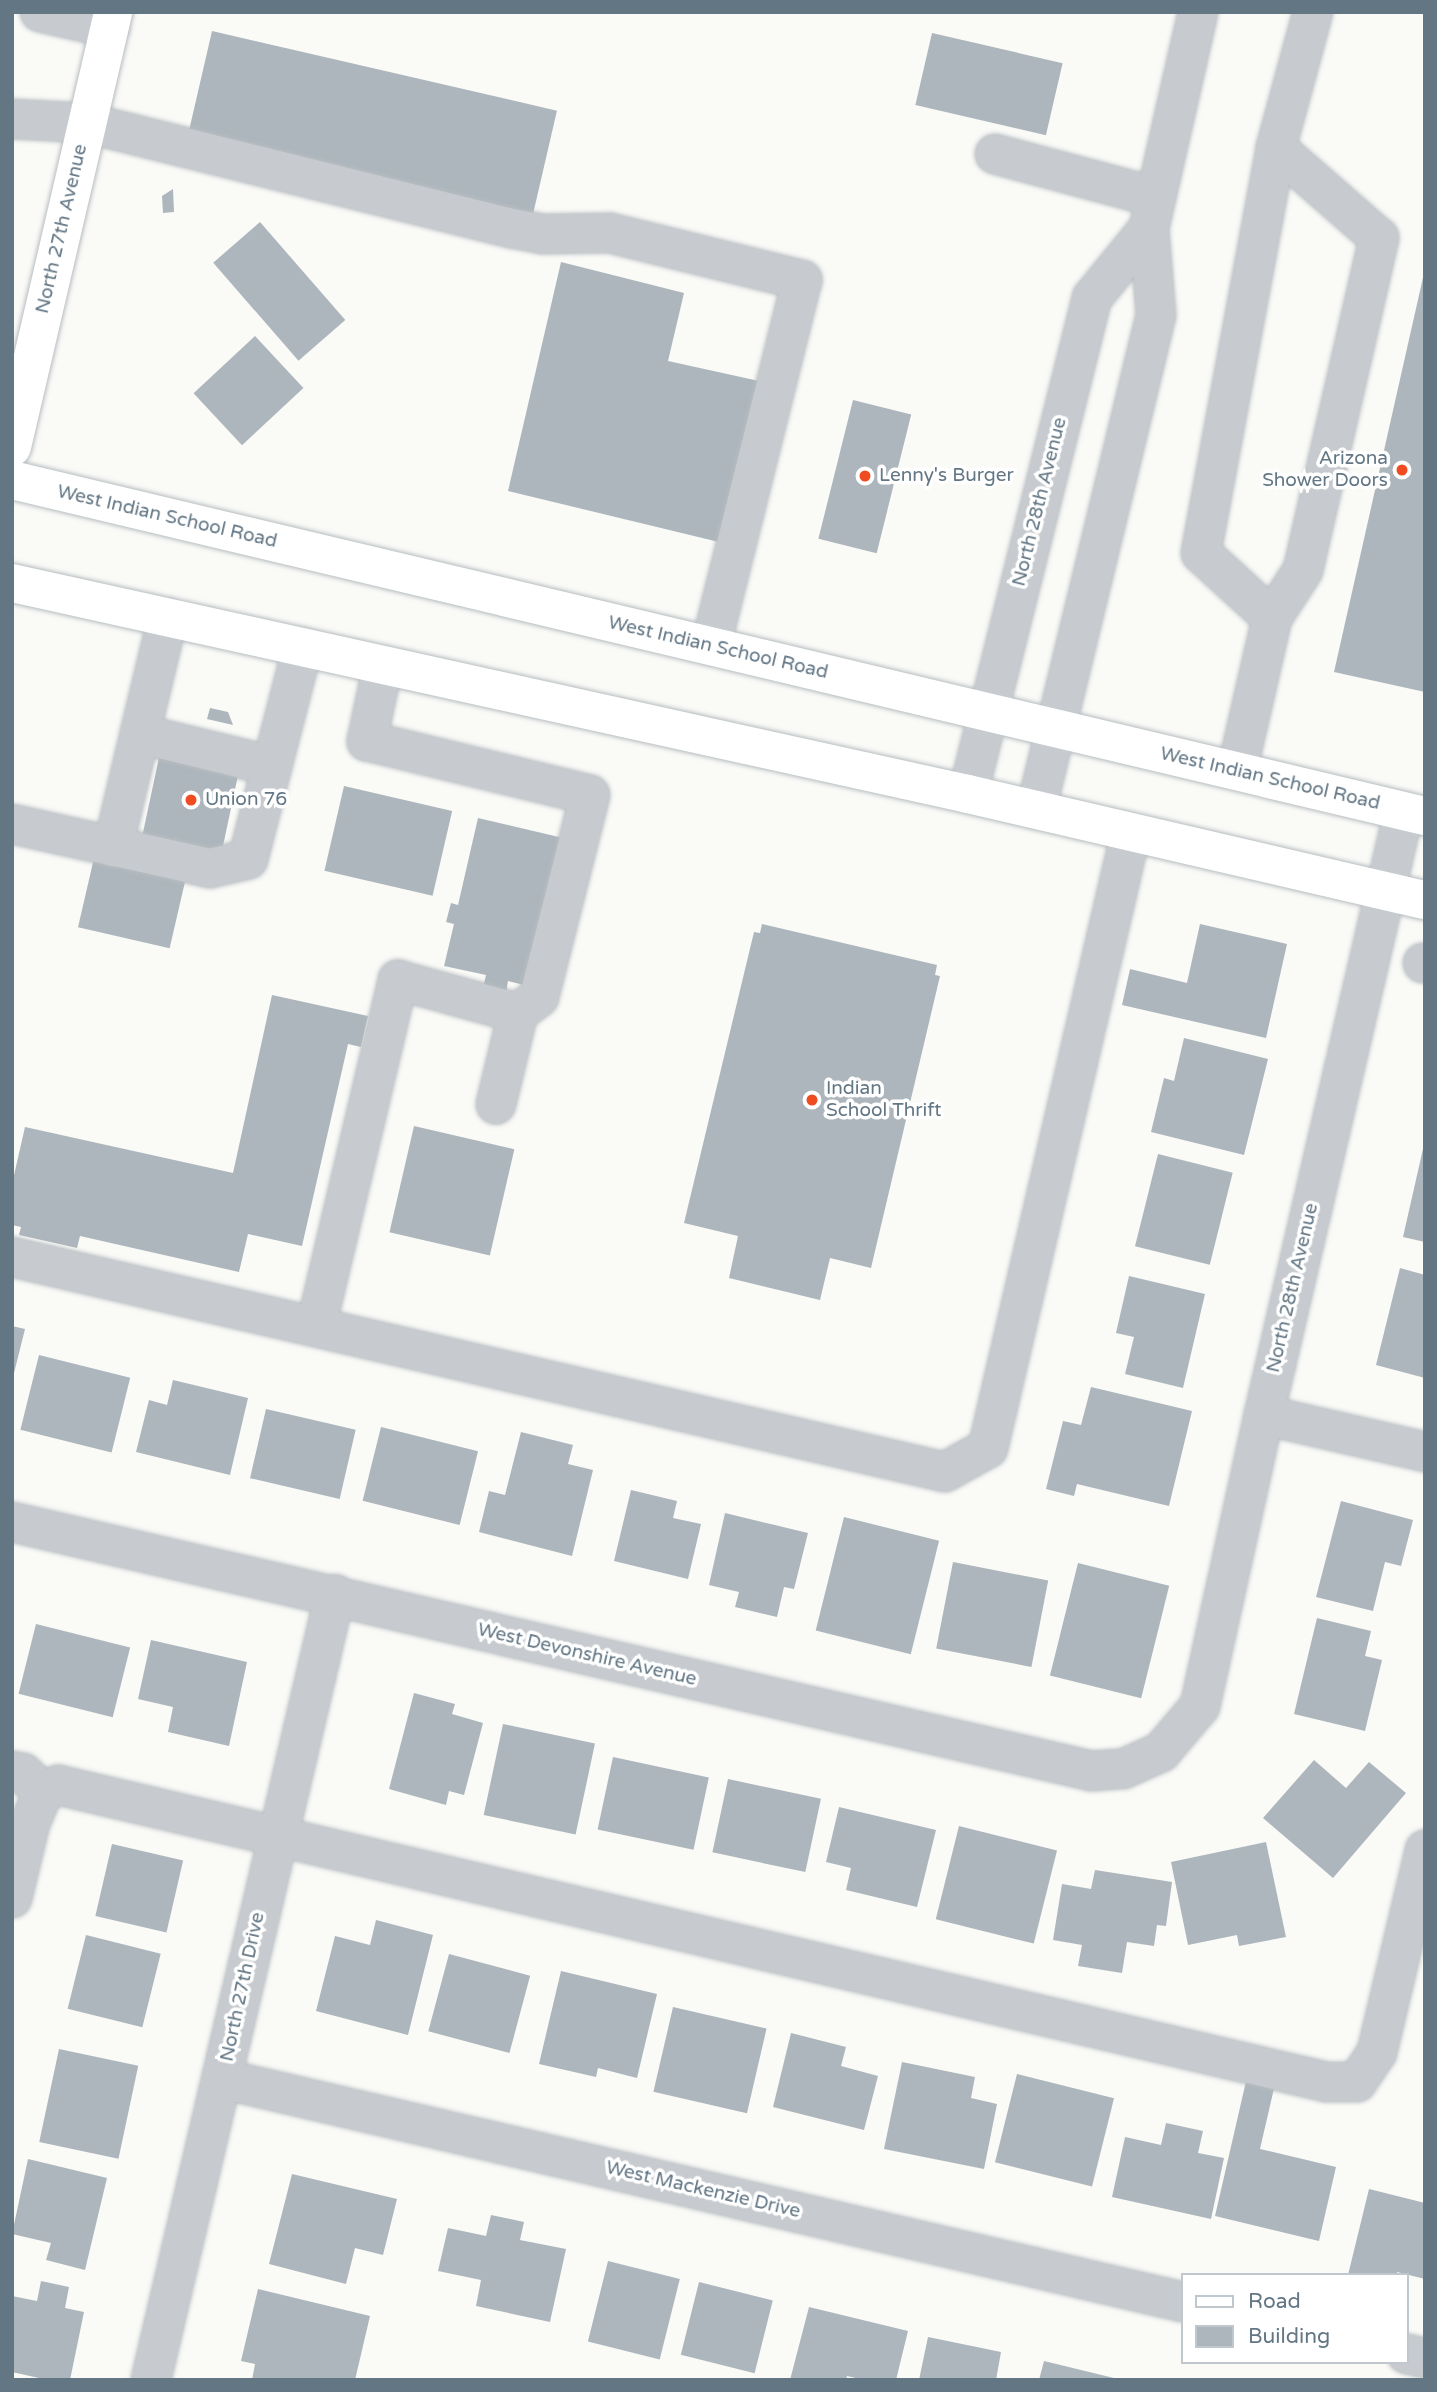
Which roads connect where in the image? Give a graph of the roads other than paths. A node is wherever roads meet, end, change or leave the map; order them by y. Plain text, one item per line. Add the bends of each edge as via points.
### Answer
1 (40, 12) edge
2 (1198, 12) edge
3 (1313, 12) edge
4 (111, 20) edge
5 (12, 119) edge
6 (87, 123) junction
7 (1276, 148) junction
8 (995, 154) dead end
9 (1152, 213) junction
10 (12, 447) edge
11 (12, 480) edge
12 (12, 583) edge
13 (168, 617) junction
14 (1272, 618) junction
15 (711, 646) junction
16 (303, 647) junction
17 (383, 665) junction
18 (988, 712) junction
19 (1055, 728) junction
20 (140, 734) junction
21 (272, 766) junction
22 (1237, 771) junction
23 (968, 794) junction
24 (1036, 810) junction
25 (1415, 814) edge
26 (12, 824) edge
27 (1131, 832) junction
28 (113, 847) junction
29 (1386, 891) junction
30 (1425, 900) edge
31 (518, 1013) junction
32 (496, 1104) dead end
33 (12, 1257) edge
34 (316, 1327) junction
35 (1264, 1415) junction
36 (1425, 1452) edge
37 (12, 1522) edge
38 (335, 1594) junction
39 (1161, 1752) joint
40 (12, 1770) edge
41 (43, 1792) junction
42 (277, 1835) junction
43 (1425, 1850) edge
44 (12, 1898) edge
45 (223, 2079) junction
46 (1182, 2302) edge
47 (150, 2380) edge

1 - 4 street
2 - 9 street, North 28th Avenue
3 - 7 street
4 - 6 main road, North 27th Avenue
5 - 6 street
6 - 10 main road, North 27th Avenue
6 - 15 street via 512,229 543,234 610,233 802,280
7 - 14 street via 1201,553
7 - 14 street via 1379,238 1303,570
8 - 9 street
9 - 18 street, North 28th Avenue via 1091,298
9 - 19 street, North 28th Avenue via 1156,315
11 - 15 main road, West Indian School Road
12 - 13 main road
13 - 16 main road
13 - 20 street
14 - 22 street
15 - 18 main road, West Indian School Road
16 - 17 main road
16 - 21 street
17 - 23 main road
17 - 31 street via 367,741 590,795 539,997
18 - 19 main road, West Indian School Road
18 - 23 street, North 28th Avenue
19 - 22 main road, West Indian School Road
19 - 24 street, North 28th Avenue
20 - 21 street
20 - 28 street
21 - 28 street via 248,859 210,868
22 - 25 main road, West Indian School Road
23 - 24 main road
24 - 27 main road
25 - 29 street, North 28th Avenue
26 - 28 street
27 - 29 main road
27 - 34 street via 988,1448 945,1472
29 - 30 main road
29 - 35 street, North 28th Avenue
31 - 32 street
31 - 34 street via 398,980
33 - 34 street
35 - 36 street
35 - 39 street, North 28th Avenue via 1200,1706
37 - 38 street, West Devonshire Avenue
38 - 39 street, West Devonshire Avenue via 1091,1771 1123,1769
38 - 42 street, North 27th Drive
40 - 41 street via 23,1773
41 - 42 street via 58,1785
41 - 44 street via 30,1823
42 - 43 street via 1326,2082 1357,2082 1377,2052
42 - 45 street, North 27th Drive
45 - 46 street, West Mackenzie Drive
45 - 47 street, North 27th Drive

